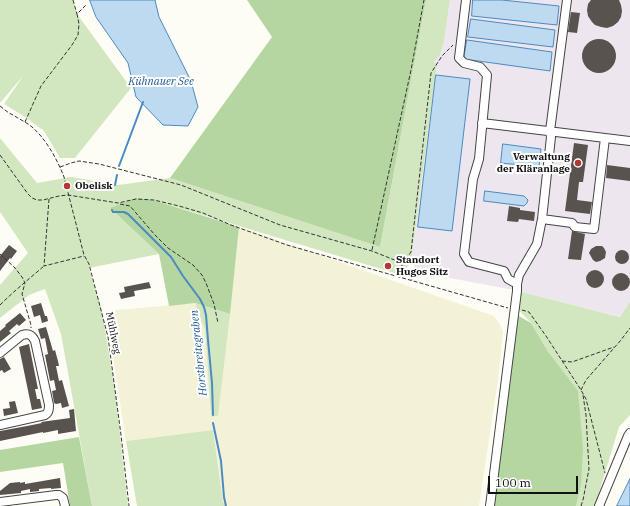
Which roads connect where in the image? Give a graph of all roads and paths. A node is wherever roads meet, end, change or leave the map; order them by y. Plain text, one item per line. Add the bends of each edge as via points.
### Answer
1 (73, 0) edge
2 (424, 0) edge
3 (466, 0) edge
4 (567, 0) edge
5 (86, 5) dead end
6 (77, 14) junction
7 (462, 39) junction
8 (0, 106) edge
9 (25, 122) junction
10 (482, 123) junction
11 (550, 131) junction
12 (604, 138) junction
13 (630, 141) edge
14 (0, 156) edge
15 (60, 168) junction
16 (68, 195) junction
17 (49, 198) junction
18 (118, 203) junction
19 (542, 219) junction
20 (372, 251) junction
21 (0, 254) edge
22 (84, 255) junction
23 (401, 264) junction
24 (44, 266) junction
25 (412, 281) junction
26 (25, 283) junction
27 (517, 284) junction
28 (0, 305) edge
29 (514, 310) junction
30 (218, 323) dead end
31 (31, 325) dead end
32 (630, 328) edge
33 (615, 347) junction
34 (0, 353) edge
35 (562, 361) junction
36 (581, 390) junction
37 (0, 425) edge
38 (630, 433) edge
39 (605, 472) dead end
40 (0, 502) edge
41 (65, 506) edge
42 (129, 506) edge
43 (490, 506) edge
44 (581, 506) edge
45 (599, 506) edge

1 - 6 path
2 - 20 path
3 - 7 street
4 - 11 street
5 - 6 path
6 - 9 path via 78,35 41,86
7 - 10 street via 459,58 464,64 480,67 487,75
7 - 23 path via 442,56 431,74 410,252
8 - 9 path, Mühlweg
9 - 15 path, Mühlweg via 46,144
10 - 11 street
10 - 27 street via 464,254 469,262 504,271 508,279
11 - 12 street
11 - 19 street
12 - 13 street
12 - 19 street via 594,229
14 - 17 path via 32,198
15 - 16 path, Mühlweg
15 - 20 path via 79,161 181,185 280,224
16 - 17 path
16 - 18 path
16 - 22 path, Mühlweg
17 - 24 path
18 - 25 path via 136,199 179,206 287,245
18 - 30 path via 130,206 168,248 193,265 202,275
19 - 27 street via 537,244 519,275
20 - 23 path
21 - 26 path via 15,268
22 - 24 path
22 - 42 path, Mühlweg via 89,264 108,337
23 - 25 path
24 - 26 path
25 - 29 path
26 - 28 path
26 - 31 path via 22,294
27 - 29 street
29 - 35 path via 528,312
29 - 43 street
32 - 33 path
33 - 35 path via 572,362
33 - 36 path via 586,380
34 - 37 street via 22,335 30,335 33,338 49,405 45,415
35 - 36 path
36 - 39 path via 586,399
36 - 44 path via 586,415 589,469
38 - 45 street
40 - 41 street via 59,495 63,498

